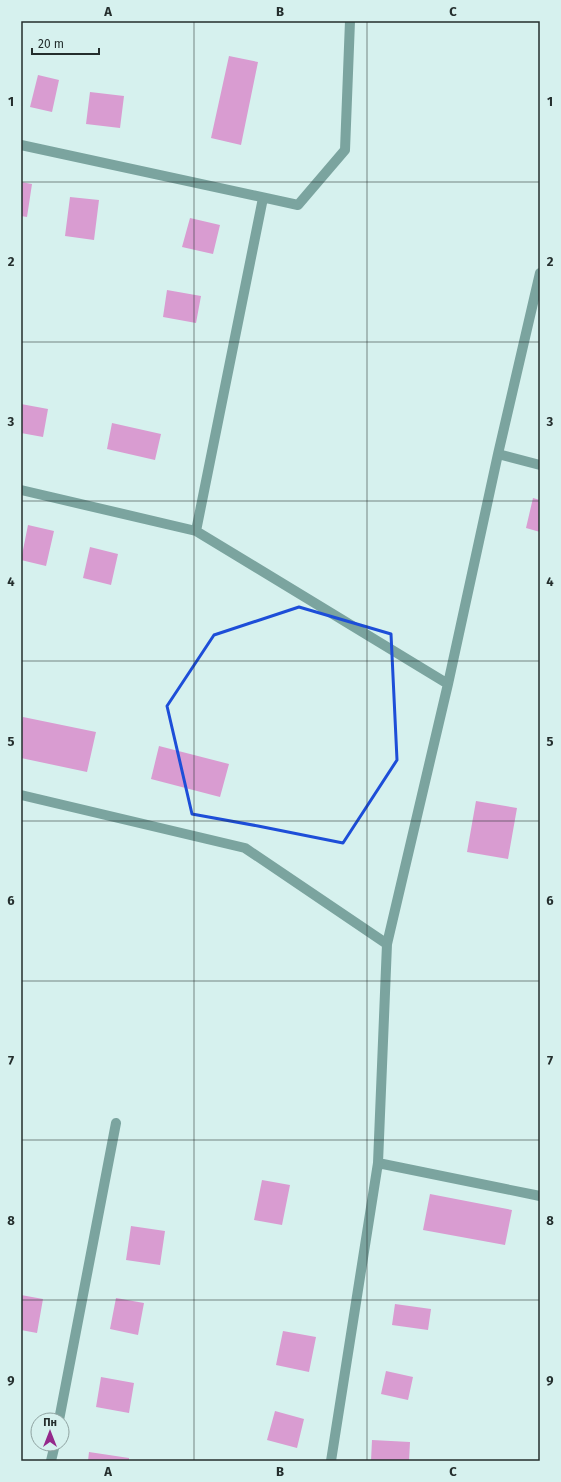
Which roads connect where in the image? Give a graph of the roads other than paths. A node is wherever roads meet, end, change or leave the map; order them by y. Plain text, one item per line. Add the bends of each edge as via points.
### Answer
1 (350, 21) edge
2 (21, 145) edge
3 (263, 198) junction
4 (540, 273) edge
5 (498, 454) junction
6 (540, 465) edge
7 (21, 490) edge
8 (196, 531) junction
9 (448, 684) junction
10 (21, 795) edge
11 (387, 944) junction
12 (116, 1123) dead end
13 (378, 1163) junction
14 (540, 1196) edge
15 (61, 1412) edge
16 (331, 1461) edge

1 - 3 street via 345,150 298,205
2 - 3 street
3 - 8 street
4 - 5 street
5 - 6 street
5 - 9 street
7 - 8 street
8 - 9 street
9 - 11 street
10 - 11 street via 245,848
11 - 13 street
12 - 15 street
13 - 14 street
13 - 16 street

